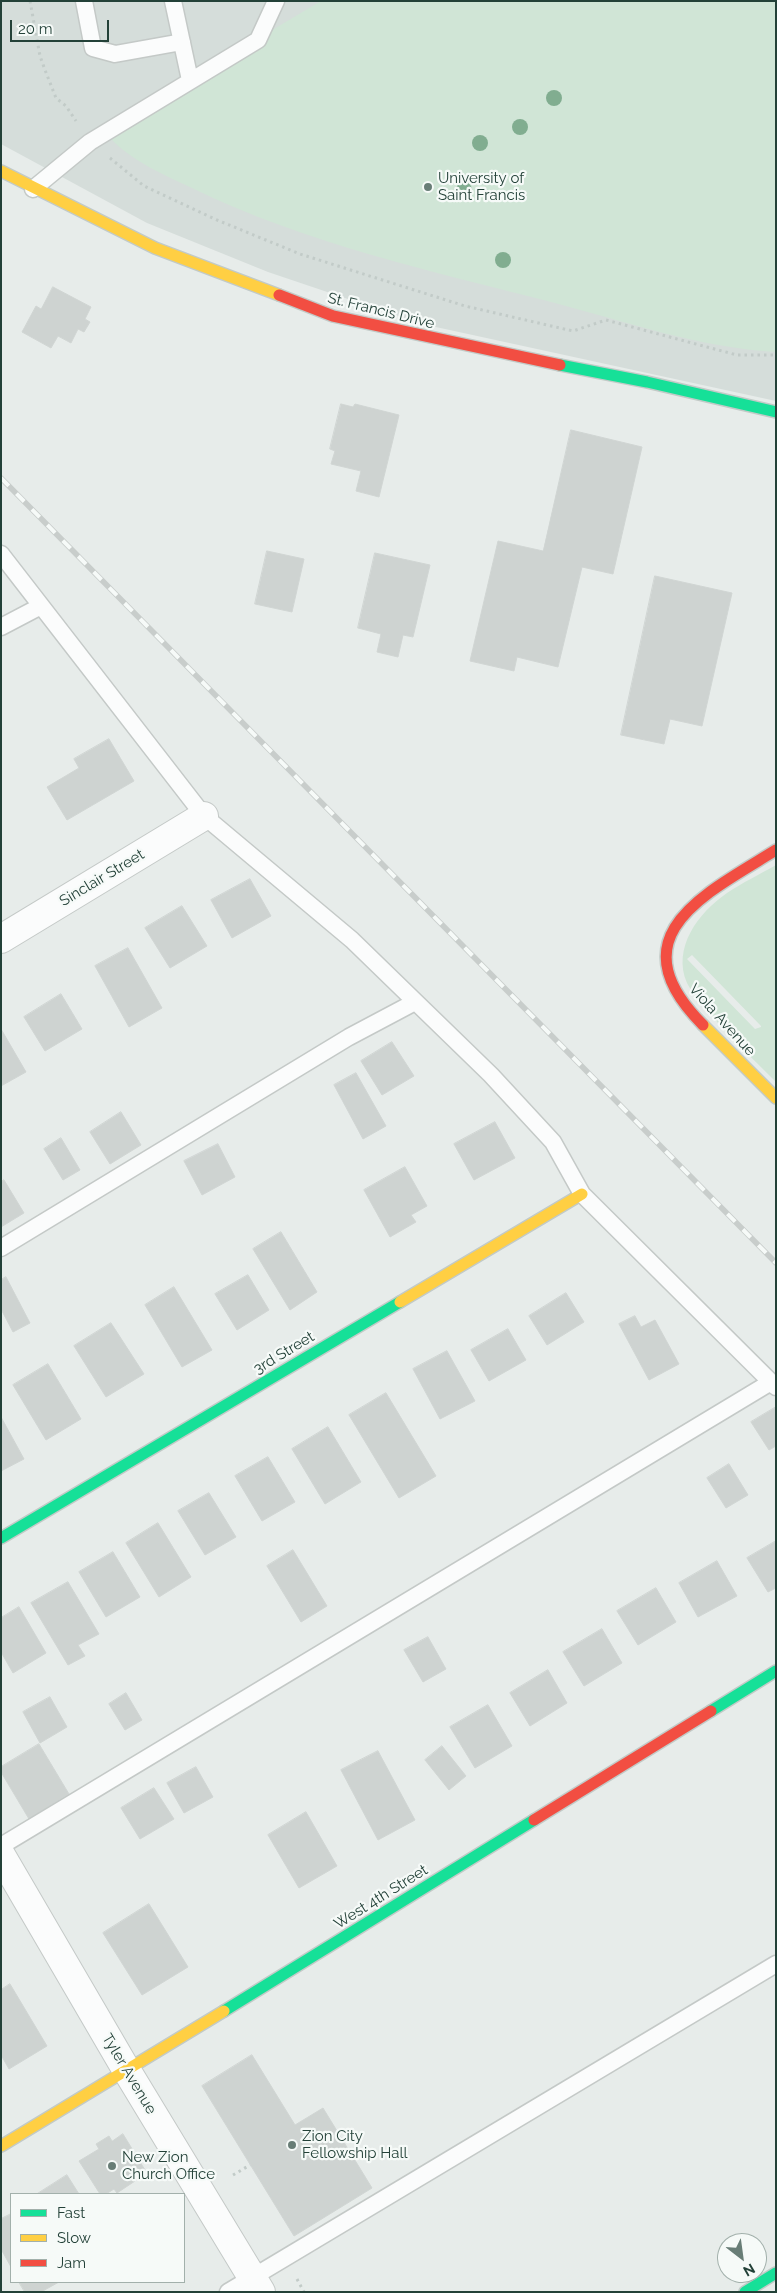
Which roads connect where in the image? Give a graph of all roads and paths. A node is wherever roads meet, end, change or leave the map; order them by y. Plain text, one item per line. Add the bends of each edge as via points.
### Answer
1 (30, 1) edge
2 (84, 1) edge
3 (174, 1) edge
4 (276, 1) edge
5 (182, 42) junction
6 (190, 80) junction
7 (90, 142) junction
8 (1, 170) edge
9 (34, 189) junction
10 (776, 355) edge
11 (776, 412) edge
12 (1, 554) edge
13 (41, 606) junction
14 (1, 627) edge
15 (204, 816) junction
16 (776, 850) edge
17 (1, 939) edge
18 (415, 1002) junction
19 (776, 1098) edge
20 (582, 1194) junction
21 (1, 1248) edge
22 (773, 1385) edge
23 (1, 1538) edge
24 (776, 1671) edge
25 (1, 1846) edge
26 (1, 1855) edge
27 (776, 1964) edge
28 (127, 2071) junction
29 (1, 2146) edge
30 (250, 2165) dead end
31 (233, 2176) dead end
32 (776, 2273) edge
33 (256, 2285) edge
34 (228, 2292) edge
35 (744, 2292) edge

1 - 7 path via 40,56 56,98 66,106
2 - 5 lane via 93,48 115,54
3 - 5 lane
4 - 6 lane via 258,40
5 - 6 lane
6 - 7 lane
7 - 9 lane
7 - 10 path via 144,186 217,220 300,254 465,306 573,332 606,320 737,355
8 - 9 street, St. Francis Drive
9 - 11 street, St. Francis Drive via 154,248 332,316
12 - 13 lane
13 - 14 lane
13 - 15 lane
15 - 17 street, Sinclair Street
15 - 18 lane via 352,940
16 - 19 street, Viola Avenue via 689,907 676,923 666,960 676,993 691,1012
18 - 20 lane via 492,1075 553,1142
18 - 21 lane via 349,1037
20 - 22 lane
20 - 23 street, 3rd Street
22 - 25 lane
24 - 28 street, West 4th Street
26 - 28 street, Tyler Avenue
27 - 33 lane
28 - 29 street, West 4th Street
28 - 33 street, Tyler Avenue
30 - 31 path
32 - 35 street
33 - 34 lane

